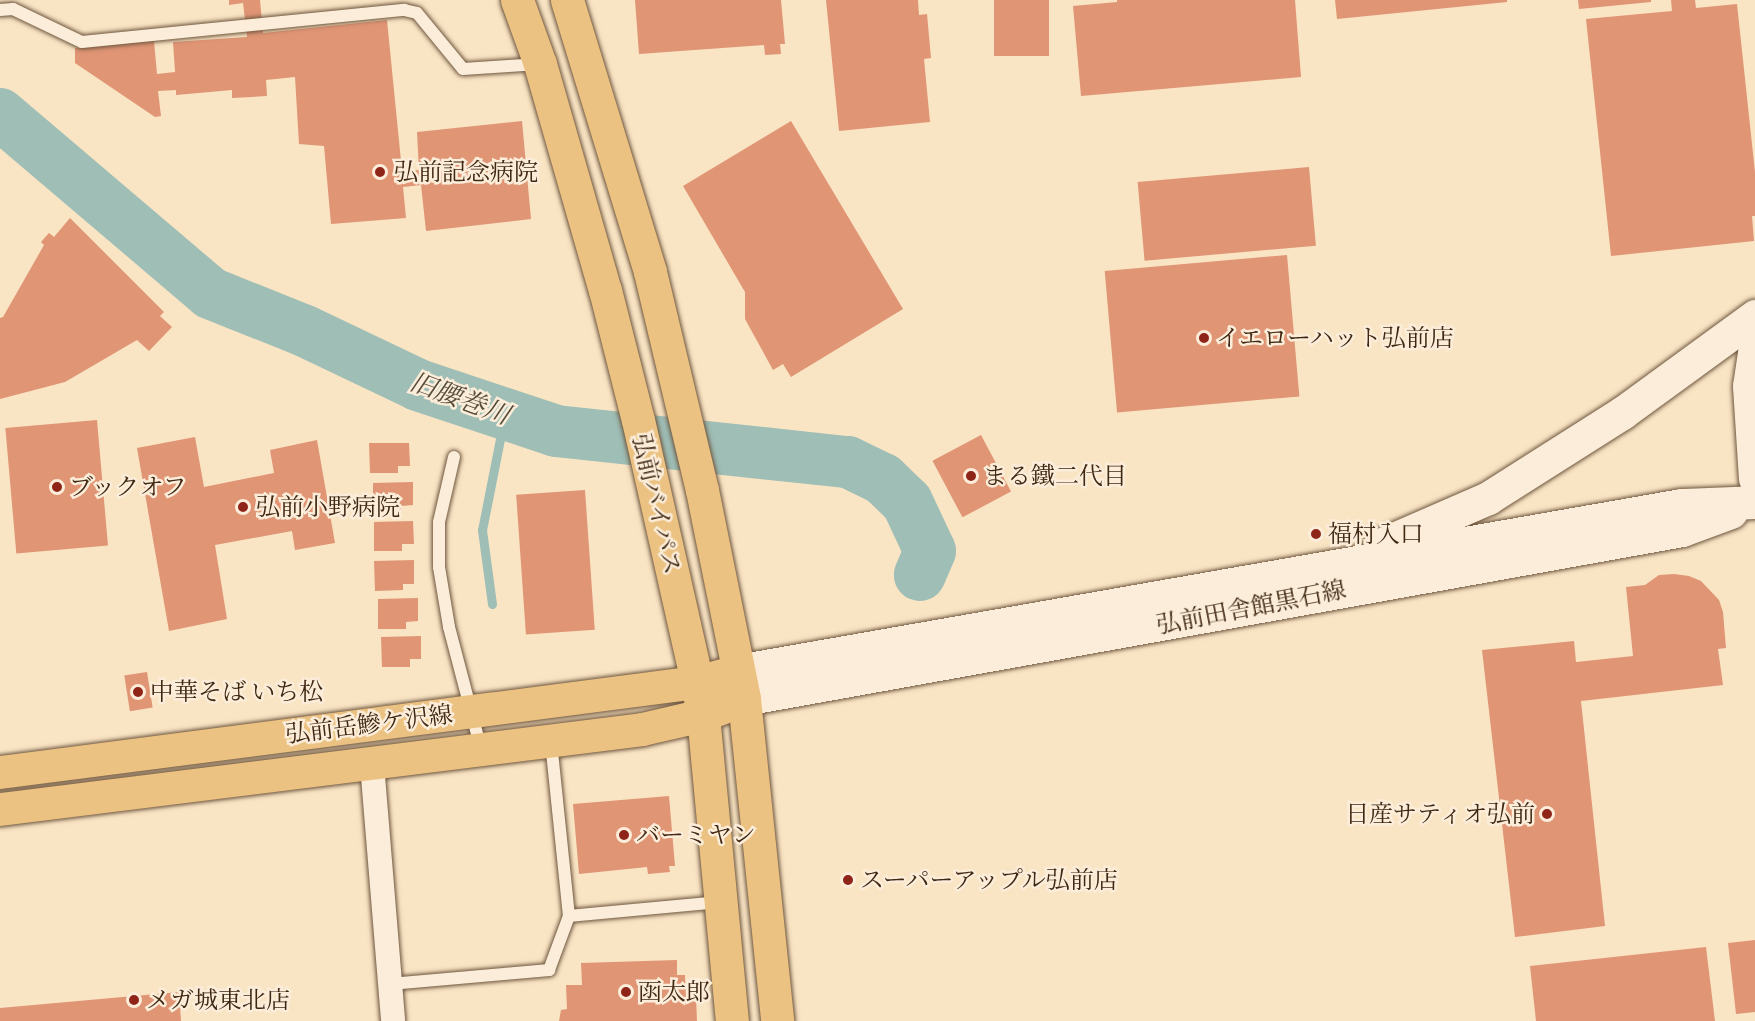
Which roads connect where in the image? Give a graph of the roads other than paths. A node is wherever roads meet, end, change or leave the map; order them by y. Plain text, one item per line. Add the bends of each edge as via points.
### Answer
1 (517, 0) edge
2 (567, 0) edge
3 (0, 10) edge
4 (540, 64) junction
5 (1755, 316) edge
6 (1755, 346) edge
7 (454, 457) dead end
8 (1755, 479) edge
9 (1755, 502) edge
10 (1331, 567) junction
11 (697, 682) junction
12 (741, 685) junction
13 (471, 711) junction
14 (703, 715) junction
15 (551, 741) junction
16 (481, 750) junction
17 (372, 764) junction
18 (0, 772) edge
19 (0, 808) edge
20 (722, 902) junction
21 (569, 916) junction
22 (390, 984) junction
23 (393, 1021) edge
24 (732, 1021) edge
25 (777, 1021) edge

1 - 4 main road, 弘前バイパス
2 - 12 main road, 弘前バイパス via 650,272 702,490
3 - 4 lane via 13,9 82,42 404,10 417,13 463,69
4 - 11 main road, 弘前バイパス via 605,290
5 - 10 main road, 弘前田舎館黒石線 via 1622,412 1488,498
6 - 8 main road via 1749,386
7 - 13 lane via 438,522 438,567
9 - 10 main road, 弘前田舎館黒石線 via 1680,505
9 - 12 main road, 弘前田舎館黒石線 via 1682,530
10 - 12 main road, 弘前田舎館黒石線
11 - 12 main road, 弘前岳鰺ケ沢線
11 - 13 main road, 弘前岳鰺ケ沢線
11 - 14 main road, 弘前バイパス
12 - 14 main road
12 - 25 main road, 弘前バイパス
13 - 16 lane
13 - 18 main road, 弘前岳鰺ケ沢線
14 - 15 main road via 642,729
14 - 20 main road, 弘前バイパス
15 - 16 main road
15 - 21 lane
16 - 17 main road
17 - 19 main road
17 - 22 street
20 - 21 lane
20 - 24 main road, 弘前バイパス
21 - 22 lane via 549,970
22 - 23 street

